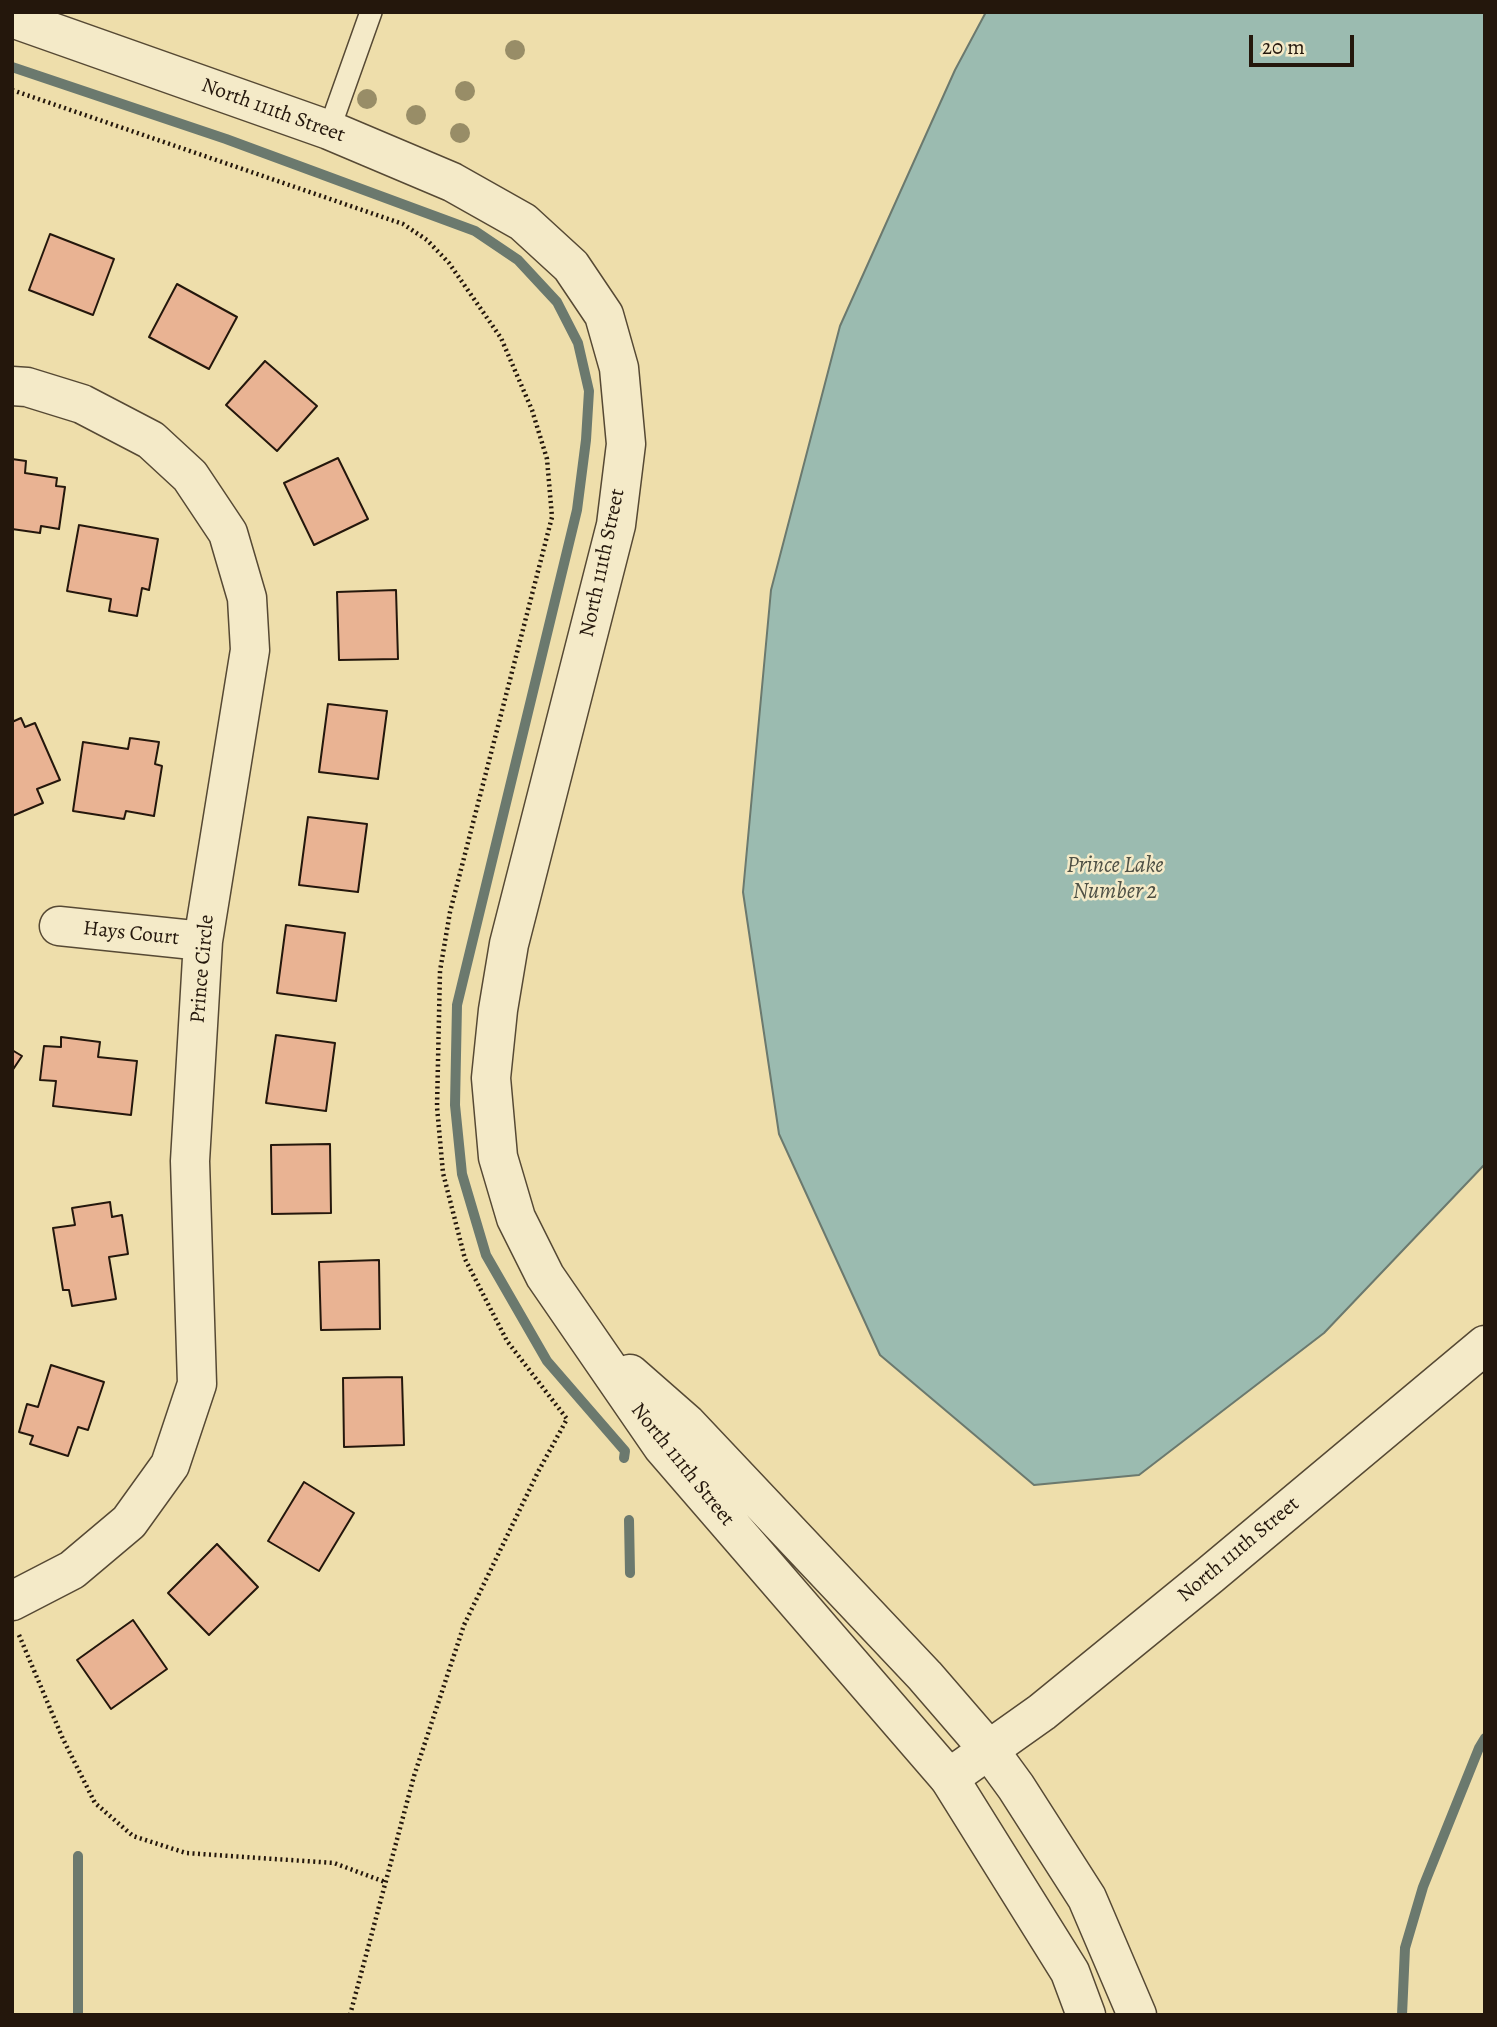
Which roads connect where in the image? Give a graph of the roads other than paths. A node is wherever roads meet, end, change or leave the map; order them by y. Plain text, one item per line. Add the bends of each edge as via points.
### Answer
1 (371, 12) edge
2 (12, 18) edge
3 (329, 130) junction
4 (12, 386) edge
5 (60, 926) dead end
6 (203, 941) junction
7 (581, 1331) junction
8 (1485, 1345) edge
9 (14, 1615) edge
10 (989, 1750) junction
11 (949, 1778) junction
12 (1086, 2015) edge
13 (1137, 2015) edge

1 - 3 lane
2 - 3 street, North 111th Street
3 - 7 street, North 111th Street via 452,182 523,222 571,266 604,316 619,368 626,444 616,525 509,944 491,1079 498,1157 516,1218 545,1276
4 - 6 street, Prince Circle via 82,404 151,440 190,476 228,533 247,598 250,650
5 - 6 street, Hays Court
6 - 9 street, Prince Circle via 190,1161 197,1384 170,1465 129,1522
7 - 10 street, North 111th Street via 687,1424
7 - 11 street, North 111th Street via 662,1446
8 - 10 street, North 111th Street via 1210,1575
10 - 11 street, North 111th Street
10 - 13 street via 1087,1898
11 - 12 street via 1070,1972

